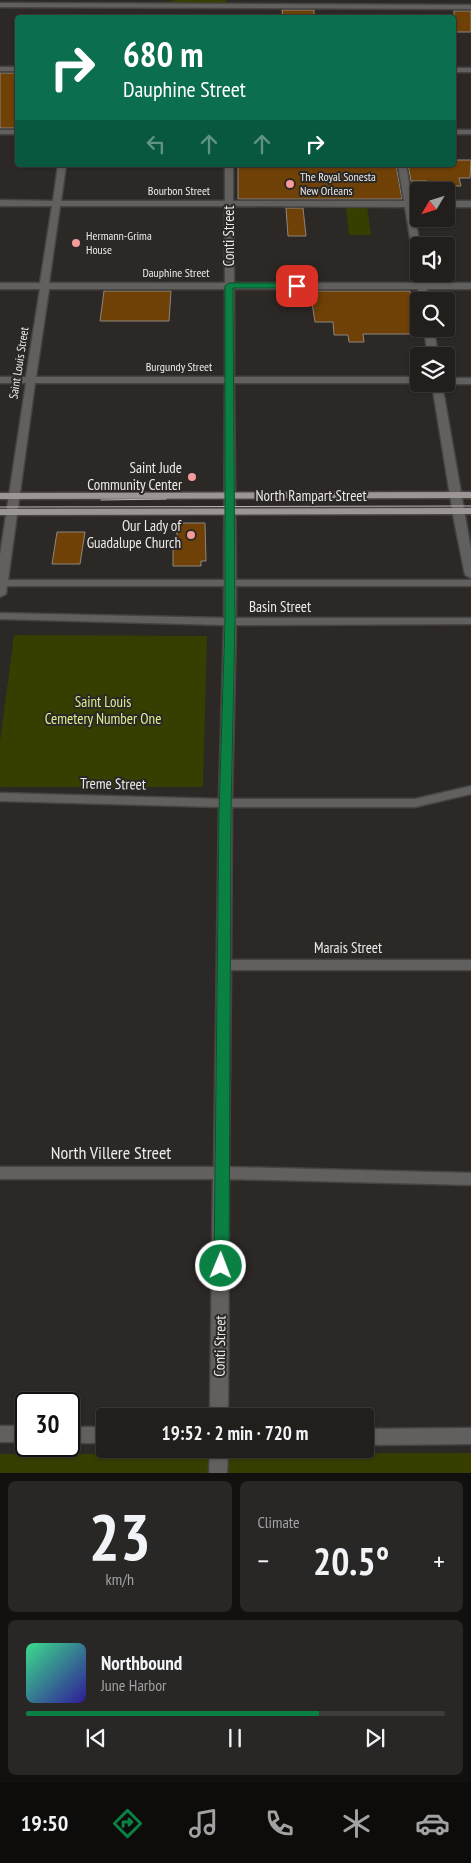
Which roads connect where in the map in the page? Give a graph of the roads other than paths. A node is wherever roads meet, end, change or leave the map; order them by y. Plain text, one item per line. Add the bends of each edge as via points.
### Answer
1 (136, 0) edge
2 (376, 4) edge
3 (0, 5) edge
4 (82, 6) junction
5 (230, 6) edge
6 (471, 7) edge
7 (81, 15) edge
8 (0, 69) edge
9 (15, 69) edge
10 (456, 70) edge
11 (471, 70) edge
12 (0, 132) edge
13 (15, 132) edge
14 (456, 132) edge
15 (471, 132) edge
16 (62, 167) edge
17 (229, 167) edge
18 (402, 167) edge
19 (0, 203) edge
20 (57, 203) junction
21 (229, 204) junction
22 (408, 204) junction
23 (455, 204) edge
24 (471, 204) edge
25 (414, 237) edge
26 (421, 282) edge
27 (0, 286) edge
28 (44, 286) junction
29 (229, 286) junction
30 (422, 286) junction
31 (471, 286) edge
32 (423, 292) edge
33 (0, 380) edge
34 (30, 380) junction
35 (410, 380) edge
36 (229, 381) junction
37 (455, 381) edge
38 (471, 381) edge
39 (439, 392) edge
40 (230, 495) junction
41 (455, 495) junction
42 (471, 495) edge
43 (0, 496) edge
44 (13, 496) junction
45 (230, 510) junction
46 (458, 511) junction
47 (471, 511) edge
48 (5, 512) edge
49 (471, 574) edge
50 (230, 583) junction
51 (471, 583) edge
52 (1, 589) edge
53 (0, 616) edge
54 (22, 616) junction
55 (471, 621) edge
56 (230, 622) junction
57 (471, 790) edge
58 (0, 797) edge
59 (225, 803) junction
60 (224, 965) junction
61 (471, 965) edge
62 (0, 1173) edge
63 (222, 1173) junction
64 (471, 1179) edge
65 (219, 1408) edge
66 (0, 1434) edge
67 (15, 1434) edge
68 (80, 1434) edge
69 (96, 1435) edge
70 (471, 1436) edge
71 (374, 1437) edge
72 (219, 1458) edge
73 (218, 1473) edge

1 - 4 street
2 - 5 street
2 - 6 street
3 - 4 street
4 - 5 street
4 - 7 street
8 - 9 street
10 - 11 street
12 - 13 street
14 - 15 street
16 - 20 street, Saint Louis Street
17 - 21 street, Conti Street
18 - 22 street
19 - 20 street, Bourbon Street
20 - 21 street, Bourbon Street
20 - 28 street, Saint Louis Street
21 - 22 street, Bourbon Street
21 - 29 street, Conti Street
22 - 25 street
23 - 24 street
26 - 30 street
27 - 28 street, Dauphine Street
28 - 29 street, Dauphine Street
28 - 34 street, Saint Louis Street
29 - 30 street, Dauphine Street
29 - 36 street, Conti Street
30 - 31 street, Dauphine Street
30 - 32 street
33 - 34 street, Burgundy Street
34 - 36 street, Burgundy Street
34 - 44 street, Saint Louis Street
35 - 36 street, Burgundy Street
36 - 40 street, Conti Street
37 - 38 street
39 - 41 street
40 - 41 main road, North Rampart Street
40 - 44 main road, North Rampart Street
40 - 45 street, Conti Street
41 - 42 main road, North Rampart Street
41 - 46 street
43 - 44 main road, North Rampart Street
44 - 48 street, Saint Louis Street
45 - 46 main road, North Rampart Street
45 - 48 main road, North Rampart Street
45 - 50 street, Conti Street
46 - 47 main road, North Rampart Street
46 - 49 street
48 - 52 street, Saint Louis Street
50 - 51 street, Basin Street
50 - 52 street, Basin Street
50 - 56 street, Conti Street
52 - 54 street via 11,612
53 - 54 street, Basin Street
54 - 56 street, Basin Street
55 - 56 street, Basin Street
56 - 59 street, Conti Street
57 - 59 street, Treme Street via 415,803
58 - 59 street, Treme Street
59 - 60 street, Conti Street
60 - 61 street, Marais Street
60 - 63 street, Conti Street
62 - 63 street, North Villere Street
63 - 64 street, North Villere Street
63 - 65 street, Conti Street
66 - 67 street
68 - 69 street
70 - 71 street
72 - 73 street

